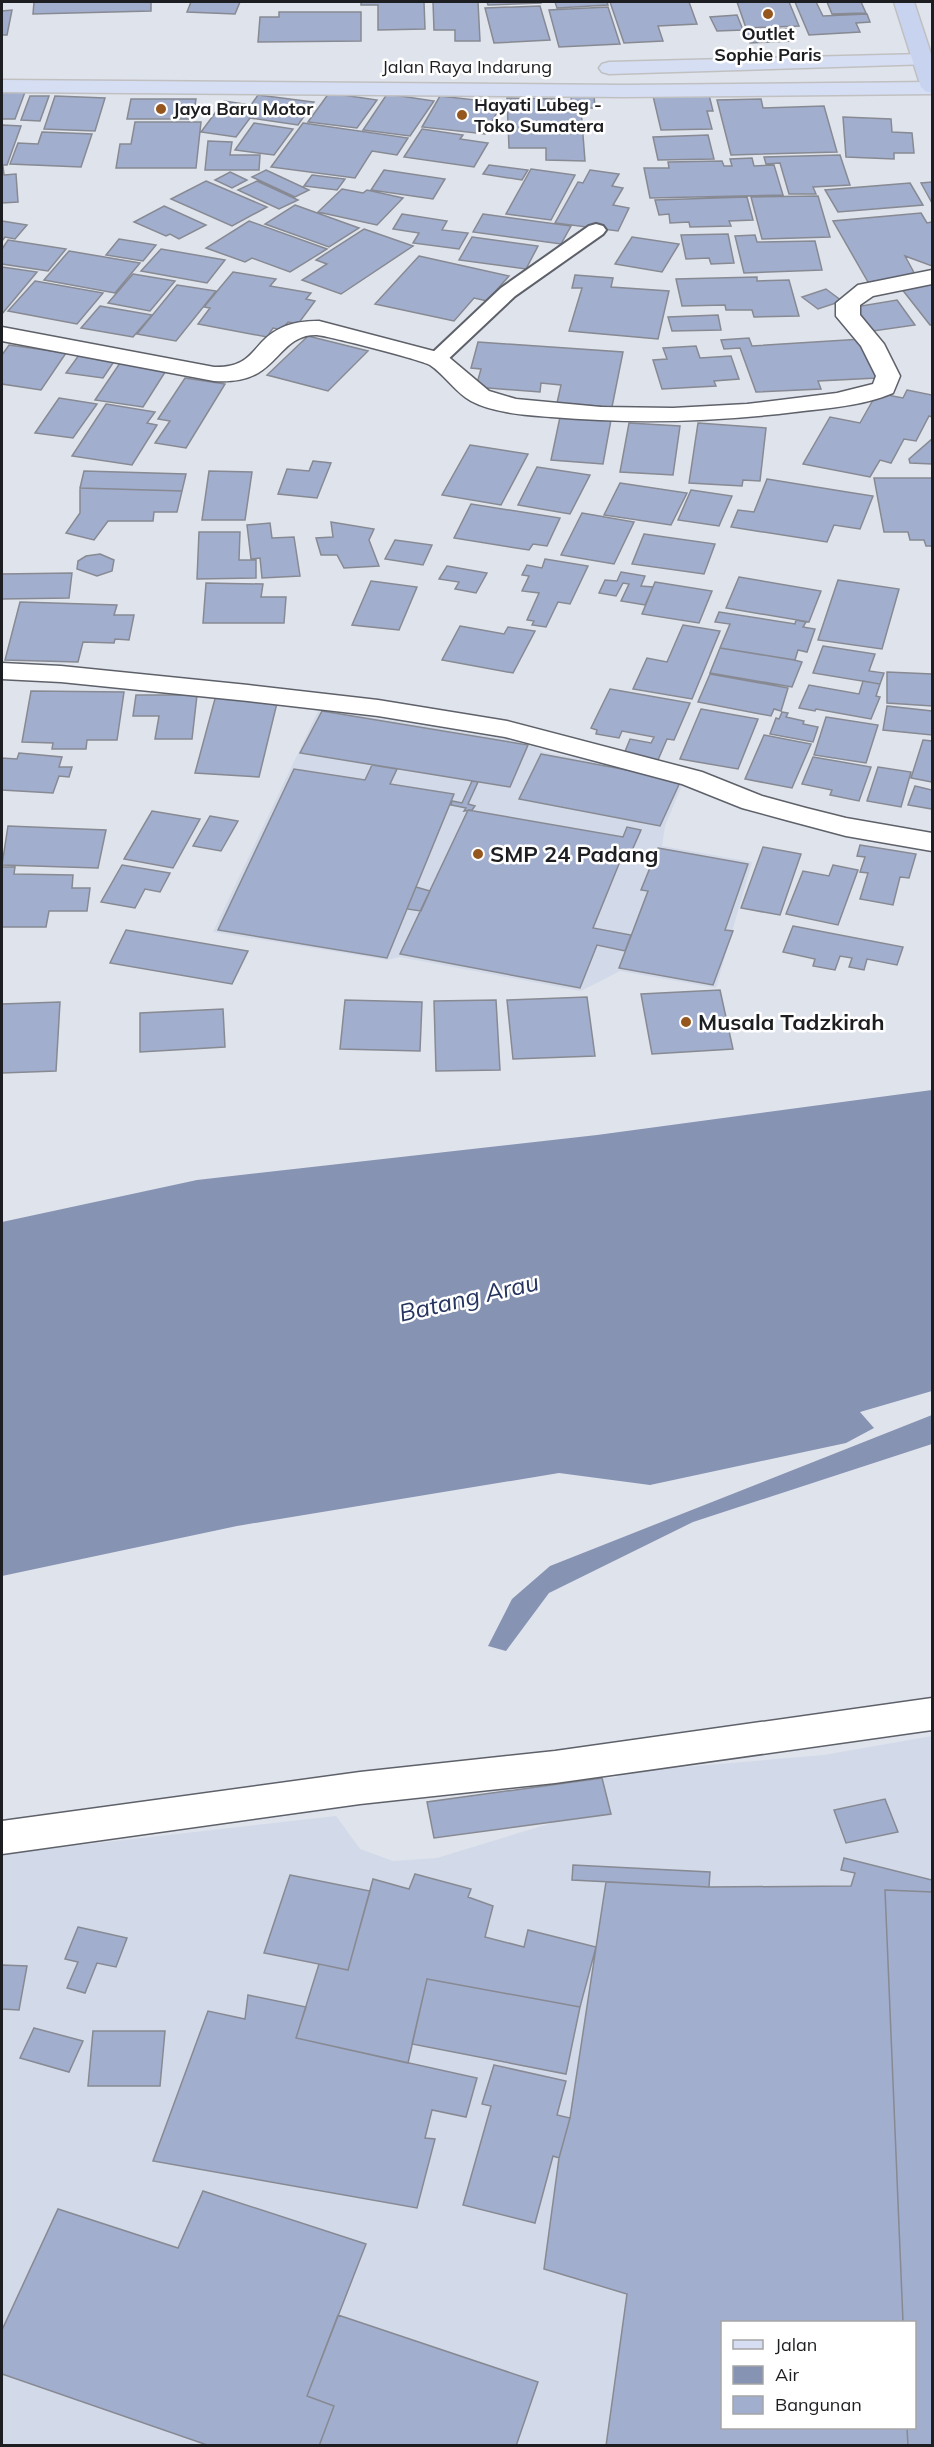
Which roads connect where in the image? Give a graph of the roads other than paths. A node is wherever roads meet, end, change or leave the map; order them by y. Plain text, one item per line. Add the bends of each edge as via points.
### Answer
1 (904, 2) edge
2 (928, 60) edge
3 (584, 68) dead end
4 (2, 86) edge
5 (933, 87) edge
6 (596, 230) dead end
7 (933, 278) edge
8 (2, 334) edge
9 (437, 359) junction
10 (2, 671) edge
11 (933, 842) edge
12 (933, 1714) edge
13 (2, 1838) edge

1 - 2 highway
2 - 3 main road, Jalan Raya Indarung
2 - 5 highway
4 - 5 main road, Jalan Raya Indarung via 624,91
6 - 9 lane via 508,292
7 - 9 street via 866,290 848,303 848,316 872,344 888,376 884,388 837,400 674,415 601,414 514,406 480,396
8 - 9 street via 214,374 239,373 286,333 302,328 319,328
10 - 11 street via 248,693 378,708 507,729 692,778 752,802 796,814
12 - 13 street

